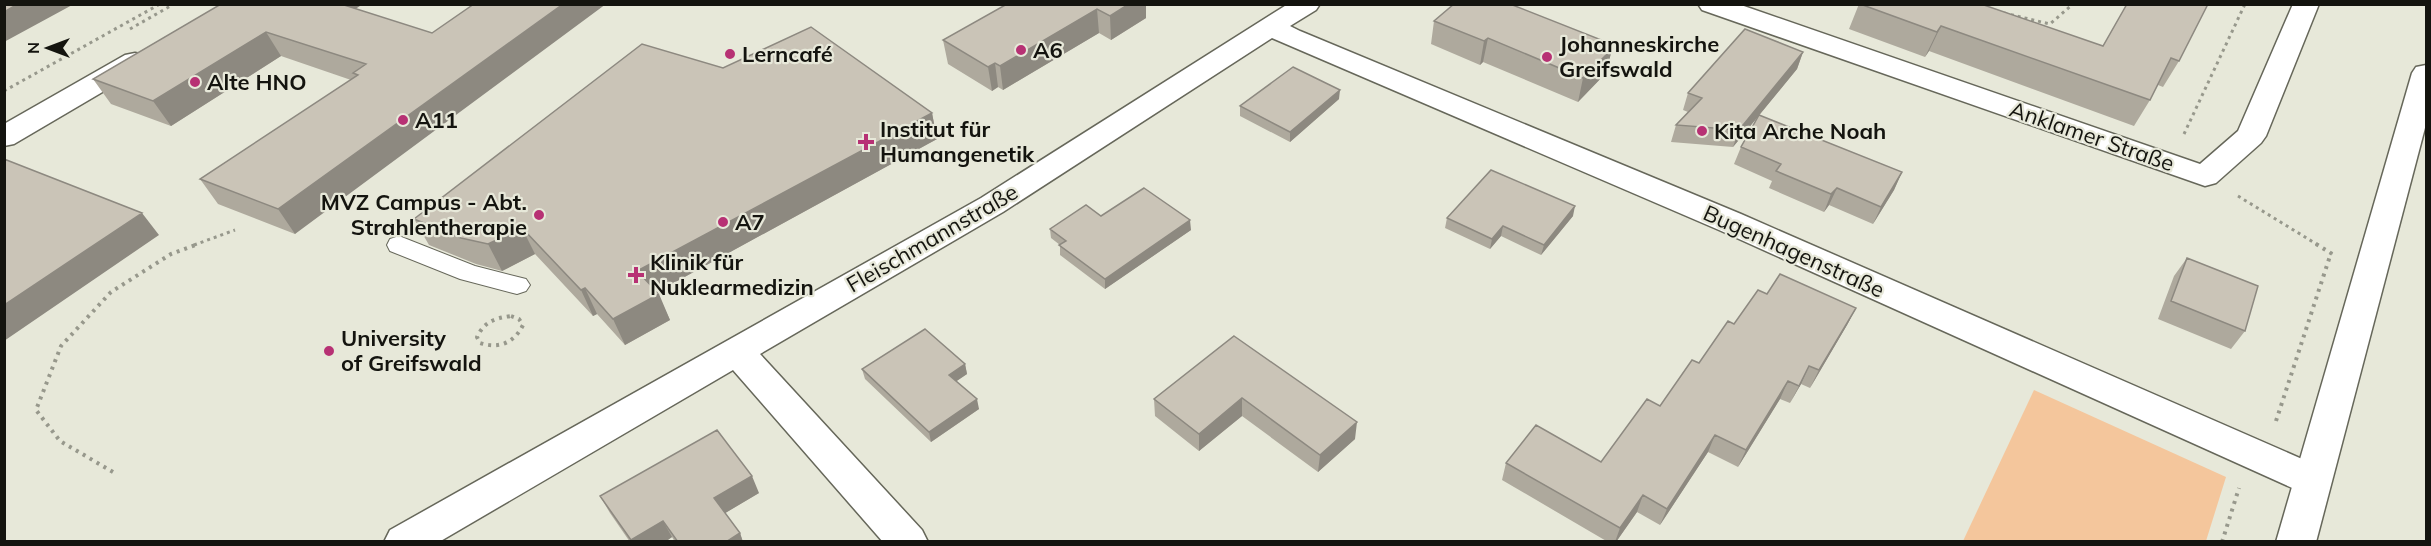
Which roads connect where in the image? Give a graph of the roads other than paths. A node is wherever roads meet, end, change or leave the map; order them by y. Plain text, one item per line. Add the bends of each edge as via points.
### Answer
1 (1307, 4) edge
2 (1711, 4) edge
3 (2306, 4) edge
4 (1273, 28) junction
5 (154, 50) edge
6 (2427, 73) edge
7 (4, 137) edge
8 (399, 245) dead end
9 (517, 285) dead end
10 (736, 351) junction
11 (2312, 480) junction
12 (404, 542) edge
13 (908, 542) edge
14 (2296, 542) edge

1 - 4 street, Fleischmannstraße
2 - 3 street, Anklamer Straße via 2205,176 2252,136
4 - 10 street, Fleischmannstraße via 992,206
4 - 11 street, Bugenhagenstraße via 1730,222
5 - 7 street
6 - 11 street
8 - 9 lane via 469,273
10 - 12 street, Fleischmannstraße
10 - 13 street
11 - 14 street

